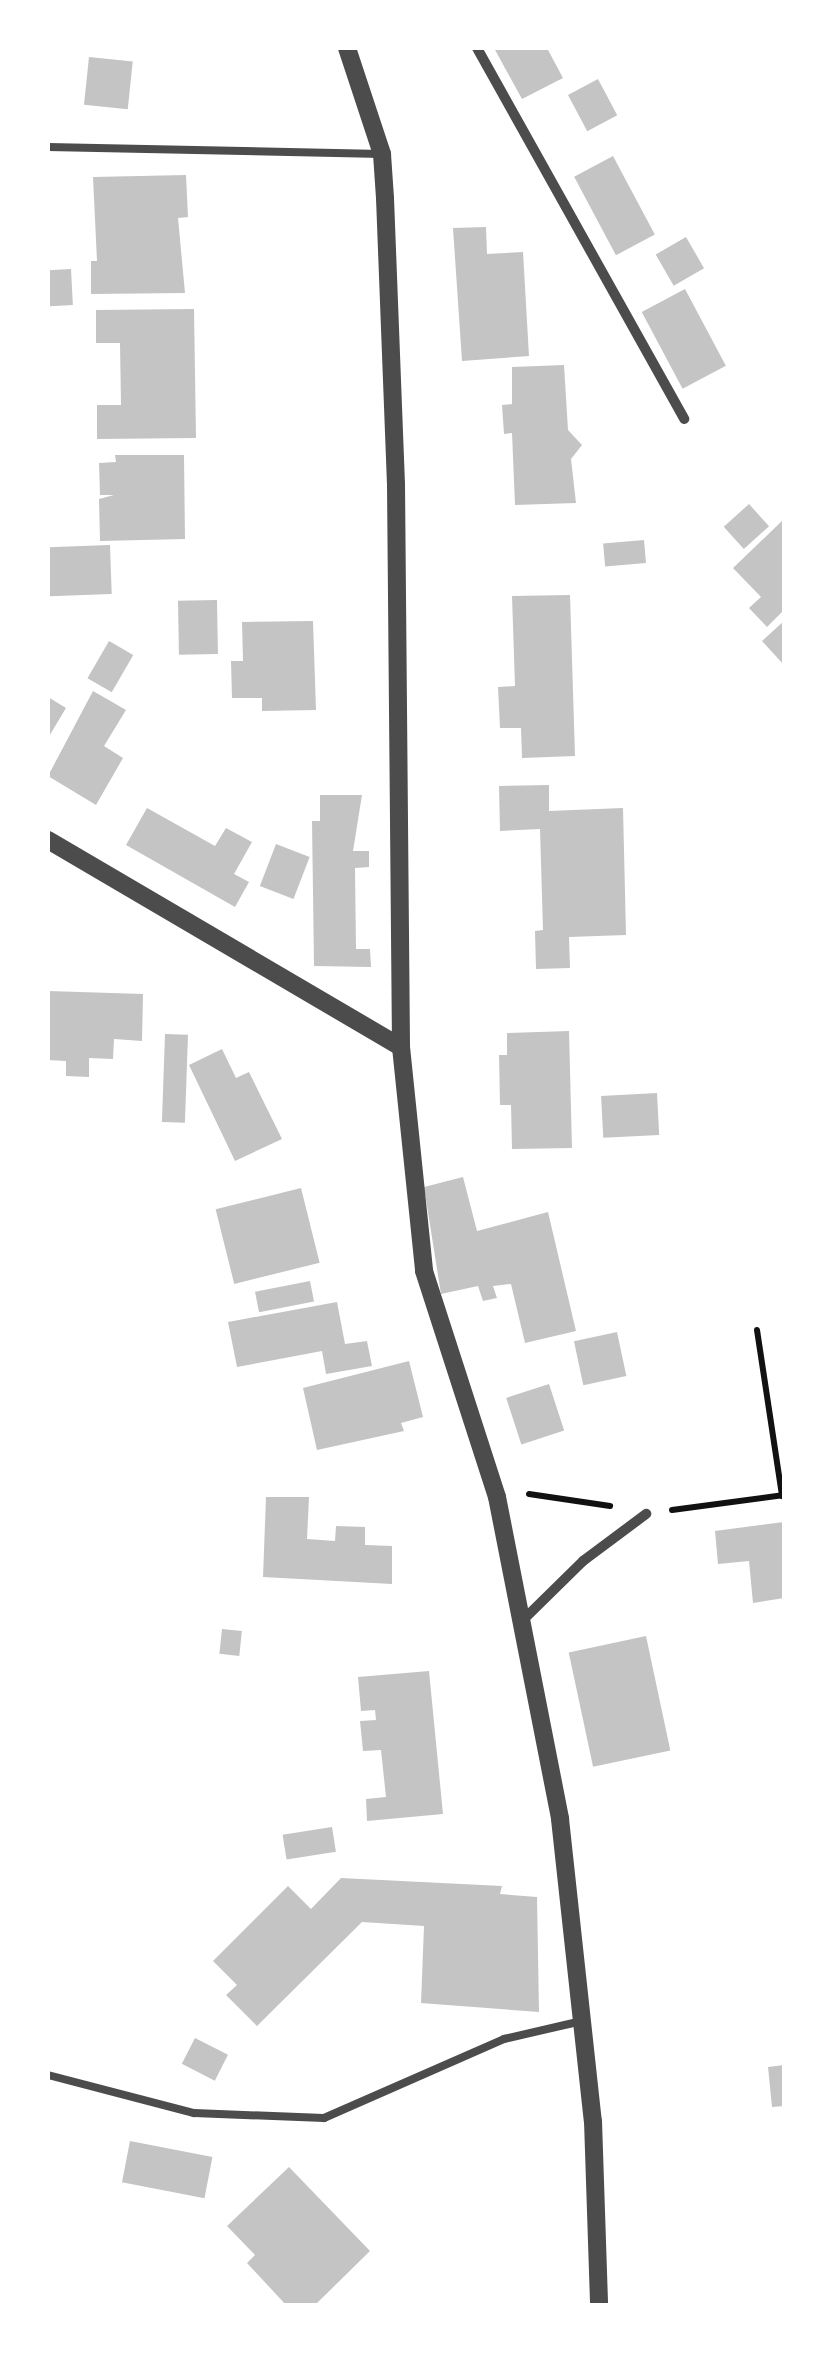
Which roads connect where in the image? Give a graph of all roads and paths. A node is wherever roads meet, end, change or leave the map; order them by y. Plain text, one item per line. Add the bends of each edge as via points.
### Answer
1 (347, 48) edge
2 (477, 48) edge
3 (48, 147) edge
4 (382, 154) junction
5 (684, 419) dead end
6 (48, 840) edge
7 (401, 1047) junction
8 (757, 1330) dead end
9 (782, 1496) dead end
10 (646, 1514) dead end
11 (522, 1622) junction
12 (582, 2021) junction
13 (48, 2075) edge
14 (599, 2306) edge

1 - 4 street
2 - 5 street
3 - 4 lane
4 - 7 street via 396,484
6 - 7 street
7 - 11 street via 424,1271 498,1497
8 - 9 path
10 - 11 street via 583,1561
11 - 12 street via 560,1819
12 - 13 lane via 504,2039 324,2118 194,2113
12 - 14 street via 593,2121

